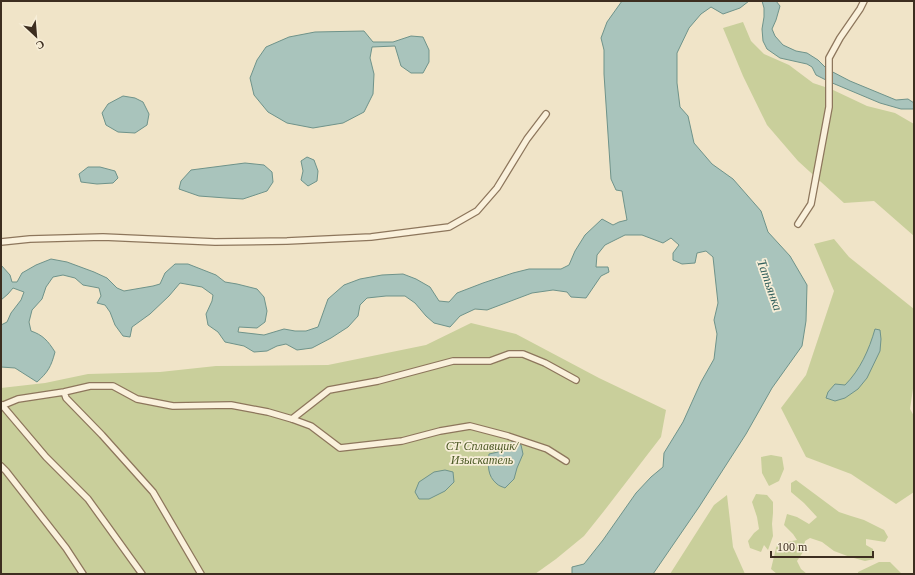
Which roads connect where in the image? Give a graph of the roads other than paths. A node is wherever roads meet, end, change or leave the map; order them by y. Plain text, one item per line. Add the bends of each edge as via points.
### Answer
1 (864, 1) edge
2 (546, 114) dead end
3 (798, 224) dead end
4 (1, 242) edge
5 (576, 380) dead end
6 (64, 392) junction
7 (2, 406) edge
8 (292, 419) junction
9 (566, 460) dead end
10 (1, 466) edge
11 (83, 574) edge
12 (142, 574) edge
13 (201, 574) edge

1 - 3 street via 829,58 829,107 811,204
2 - 4 street via 527,139 497,188 477,211 449,227 371,237 287,241 215,242 103,237
5 - 8 street via 523,354 509,354 490,361 454,361 378,381 329,390
6 - 7 street via 18,399
6 - 8 street via 90,386 113,386 137,399 173,406 230,405
6 - 13 street via 66,398 153,492
7 - 12 street via 46,457 88,499
8 - 9 street via 311,426 340,448 402,441 470,426 547,449
10 - 11 street via 66,548

